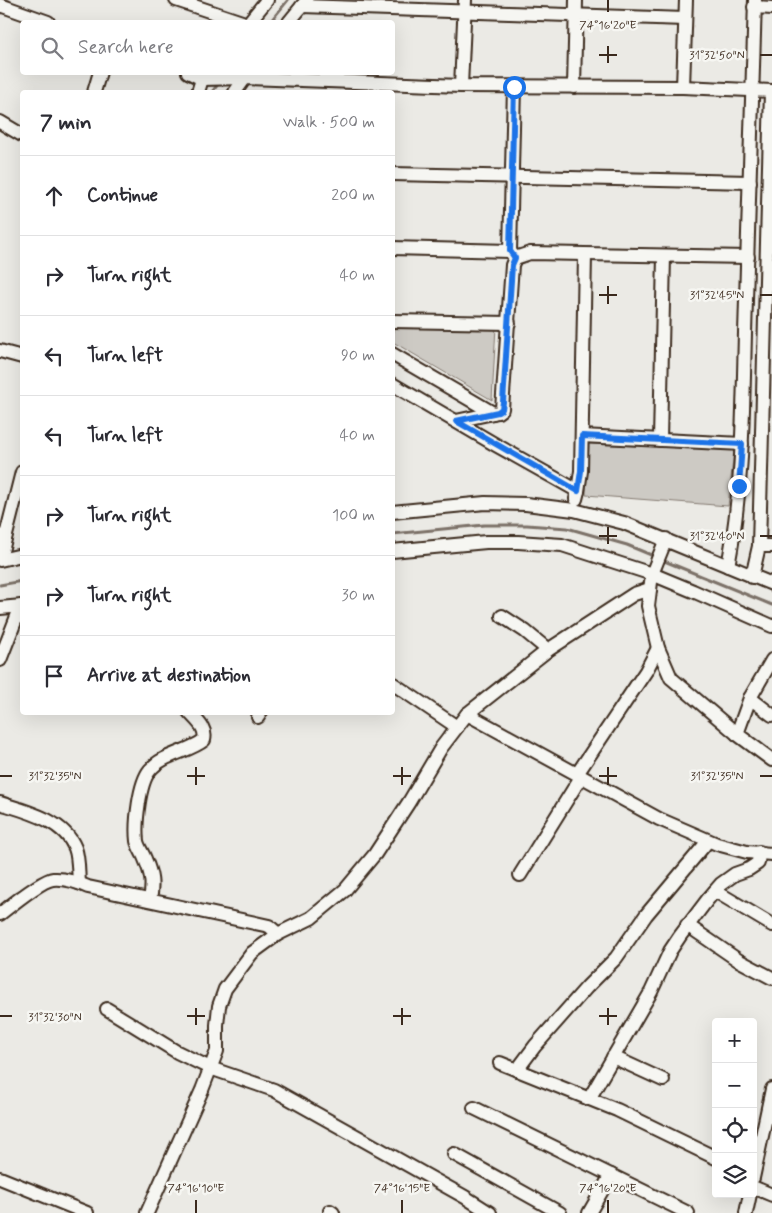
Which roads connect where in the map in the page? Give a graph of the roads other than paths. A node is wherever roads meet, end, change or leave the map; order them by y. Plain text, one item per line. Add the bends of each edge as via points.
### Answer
1 (176, 0) edge
2 (576, 0) edge
3 (686, 0) edge
4 (264, 1) edge
5 (305, 3) edge
6 (755, 4) edge
7 (0, 5) edge
8 (465, 6) edge
9 (772, 8) edge
10 (575, 16) junction
11 (685, 19) junction
12 (42, 20) edge
13 (236, 20) edge
14 (250, 20) edge
15 (291, 20) edge
16 (99, 75) edge
17 (245, 76) edge
18 (207, 77) edge
19 (461, 86) junction
20 (514, 87) junction
21 (574, 87) junction
22 (683, 87) junction
23 (751, 89) junction
24 (95, 90) edge
25 (199, 90) edge
26 (236, 90) edge
27 (772, 91) edge
28 (0, 122) edge
29 (20, 134) edge
30 (770, 171) edge
31 (395, 174) edge
32 (513, 178) junction
33 (750, 182) junction
34 (770, 244) edge
35 (395, 248) edge
36 (513, 255) junction
37 (585, 255) junction
38 (664, 256) junction
39 (748, 257) junction
40 (395, 321) edge
41 (509, 322) junction
42 (768, 322) edge
43 (0, 353) edge
44 (395, 356) edge
45 (20, 357) edge
46 (395, 386) edge
47 (768, 398) edge
48 (493, 413) junction
49 (456, 421) junction
50 (582, 436) junction
51 (660, 440) junction
52 (742, 444) junction
53 (766, 475) edge
54 (20, 480) edge
55 (578, 491) junction
56 (574, 510) junction
57 (395, 512) edge
58 (664, 544) junction
59 (766, 546) edge
60 (395, 551) edge
61 (20, 555) edge
62 (0, 559) edge
63 (728, 566) junction
64 (652, 572) junction
65 (752, 577) junction
66 (772, 584) edge
67 (650, 589) junction
68 (20, 606) edge
69 (0, 608) edge
70 (20, 611) edge
71 (502, 616) dead end
72 (772, 626) edge
73 (658, 648) junction
74 (548, 650) junction
75 (0, 660) edge
76 (772, 660) edge
77 (395, 685) edge
78 (750, 698) junction
79 (466, 714) junction
80 (192, 715) edge
81 (772, 715) edge
82 (457, 727) junction
83 (737, 734) junction
84 (772, 760) edge
85 (579, 775) junction
86 (0, 803) edge
87 (708, 840) junction
88 (759, 852) junction
89 (772, 854) edge
90 (520, 875) dead end
91 (80, 883) junction
92 (716, 891) junction
93 (150, 900) junction
94 (0, 914) edge
95 (688, 925) junction
96 (772, 925) edge
97 (278, 934) junction
98 (772, 978) edge
99 (107, 1009) dead end
100 (613, 1057) junction
101 (500, 1063) dead end
102 (210, 1068) junction
103 (517, 1070) junction
104 (663, 1080) dead end
105 (772, 1088) edge
106 (589, 1099) junction
107 (474, 1108) dead end
108 (454, 1154) dead end
109 (712, 1156) edge
110 (757, 1158) edge
111 (611, 1175) junction
112 (0, 1178) edge
113 (757, 1189) edge
114 (772, 1195) edge
115 (749, 1198) edge
116 (683, 1212) edge
117 (87, 1213) edge
118 (147, 1213) edge
119 (490, 1213) edge
120 (560, 1213) edge
121 (589, 1213) edge
122 (746, 1213) edge

1 - 13 street
2 - 10 street
3 - 11 street
4 - 14 street
5 - 8 street
5 - 15 street
6 - 9 street
6 - 23 street
7 - 12 street
8 - 10 street
8 - 19 street
10 - 11 street
10 - 21 street
11 - 22 street
16 - 24 street
17 - 18 street
17 - 19 street
17 - 26 street
18 - 25 street
19 - 20 street
20 - 21 street
20 - 32 street
21 - 22 street
22 - 23 street
23 - 27 street
23 - 33 street
27 - 30 street
28 - 29 street
30 - 34 street
31 - 32 street
32 - 33 street
32 - 36 street
33 - 39 street
34 - 42 street
35 - 36 street
36 - 37 street
36 - 41 street
37 - 38 street
37 - 50 street
38 - 39 street
38 - 51 street
39 - 52 street
40 - 41 street
41 - 48 street via 502,409
42 - 47 street
43 - 45 street
44 - 48 street
46 - 49 street
47 - 53 street
48 - 49 street
49 - 55 street
50 - 51 street
50 - 55 street
51 - 52 street
52 - 63 street via 736,523
53 - 59 street
54 - 62 street
55 - 56 street
56 - 57 street via 485,503
56 - 58 street via 624,523
58 - 63 street
58 - 64 street
59 - 65 street
60 - 64 street via 486,542 562,545
61 - 62 street
63 - 65 street
64 - 67 street
64 - 72 street
65 - 66 street
67 - 73 street via 648,606
67 - 74 street via 634,594
68 - 69 street
70 - 75 street
71 - 74 street
73 - 83 street via 672,678
73 - 85 street
74 - 79 street
76 - 78 street
77 - 82 street
78 - 81 street
78 - 83 street
79 - 82 street
79 - 85 street
80 - 93 street via 203,727 204,740 161,761 150,770 142,787 137,843 153,884
82 - 97 street via 375,854 345,890 311,918
83 - 84 street
85 - 87 street via 660,819
85 - 90 street
86 - 91 street via 38,816 65,832 76,850
87 - 88 street via 747,852
87 - 103 street via 646,915 616,958 587,987
88 - 89 street
88 - 92 street via 758,863 735,874
91 - 93 street
91 - 94 street via 51,879
92 - 95 street
92 - 96 street
93 - 97 street via 269,926
95 - 98 street via 738,960
95 - 100 street
97 - 102 street via 252,953 225,989 218,1015 217,1050
99 - 102 street via 176,1052
100 - 104 street
100 - 106 street
101 - 103 street
102 - 118 street
102 - 119 street via 274,1090
103 - 106 street
105 - 110 street
106 - 109 street
107 - 111 street
108 - 120 street
111 - 116 street
111 - 121 street
112 - 117 street
113 - 114 street
115 - 122 street

